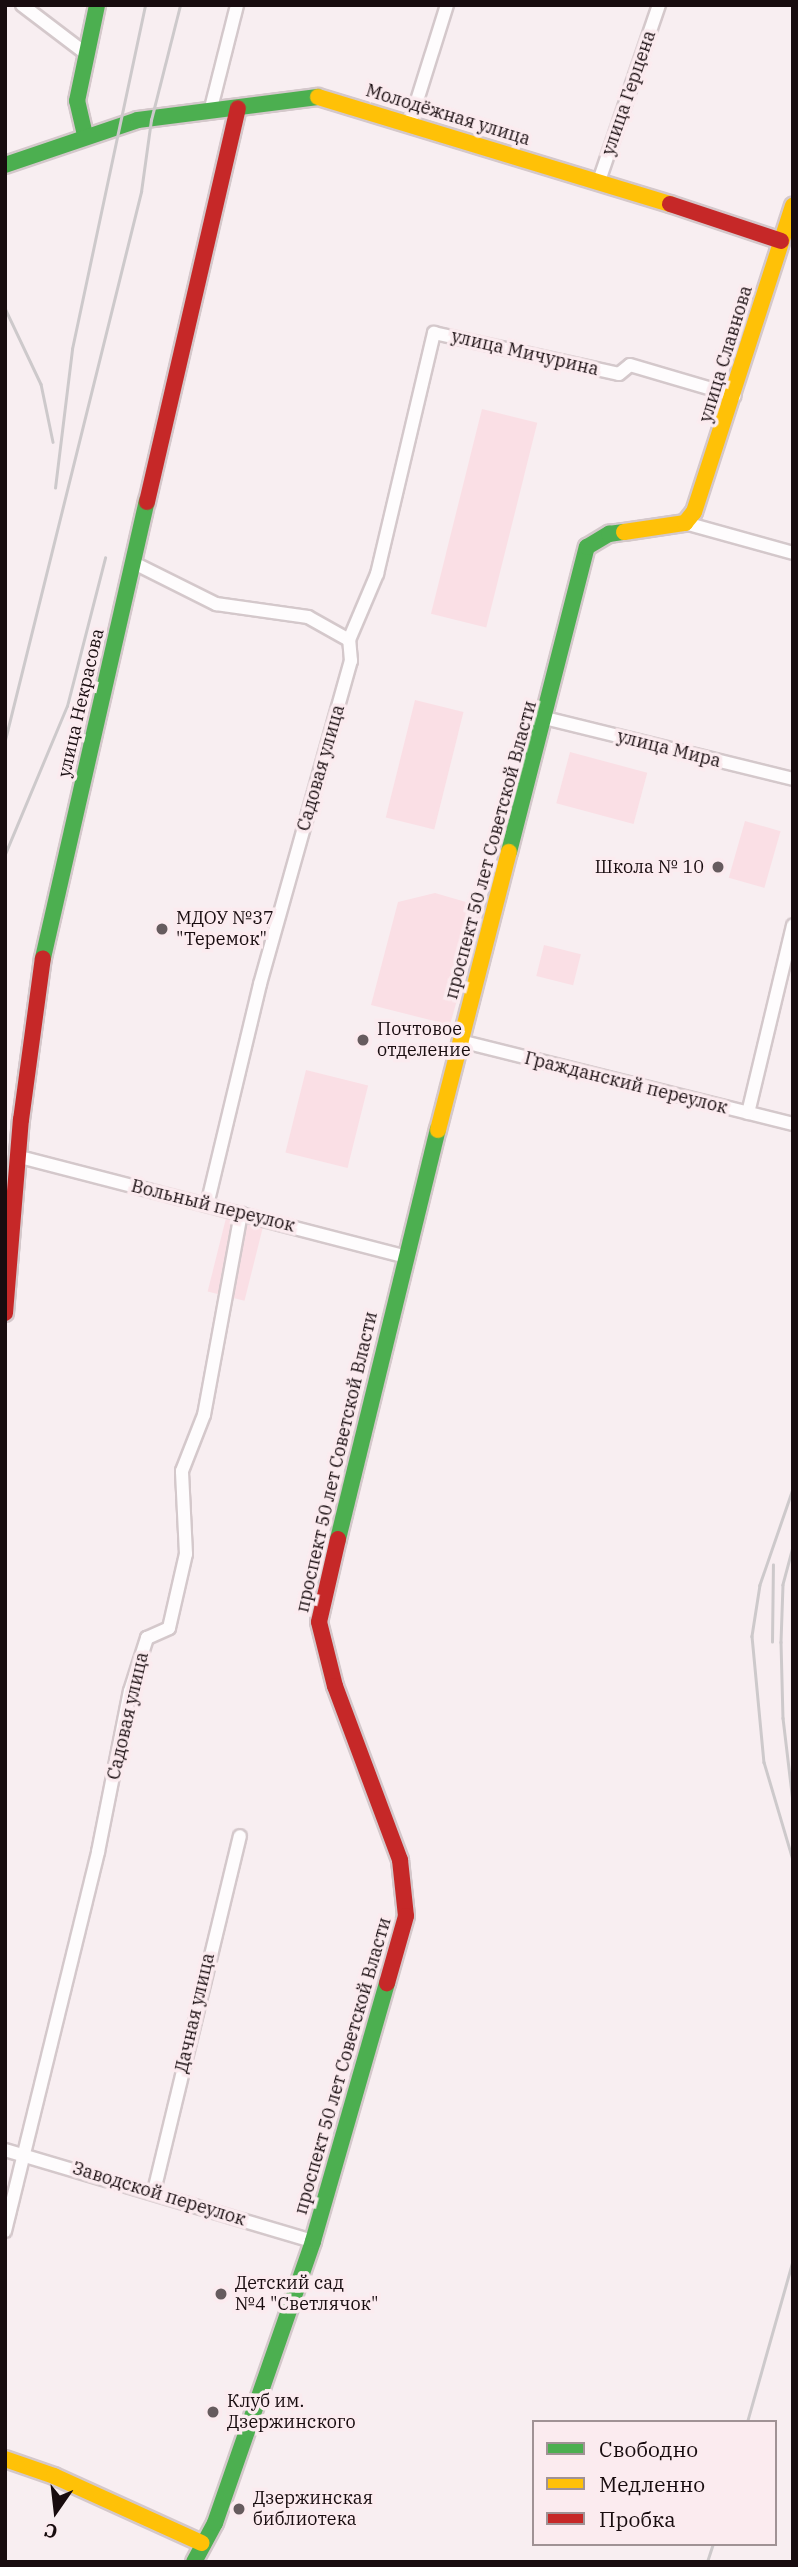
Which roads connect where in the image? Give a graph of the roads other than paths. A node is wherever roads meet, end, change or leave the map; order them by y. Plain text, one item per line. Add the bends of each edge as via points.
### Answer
1 (22, 5) edge
2 (97, 5) edge
3 (237, 5) edge
4 (447, 5) edge
5 (659, 5) edge
6 (84, 52) junction
7 (238, 108) junction
8 (210, 112) junction
9 (410, 123) junction
10 (85, 135) junction
11 (5, 165) edge
12 (599, 181) junction
13 (793, 206) edge
14 (787, 243) edge
15 (434, 333) joint
16 (735, 396) junction
17 (689, 517) junction
18 (793, 554) edge
19 (134, 563) junction
20 (349, 640) junction
21 (545, 718) junction
22 (793, 779) edge
23 (793, 925) edge
24 (460, 1041) junction
25 (748, 1113) junction
26 (793, 1124) edge
27 (20, 1157) junction
28 (207, 1205) junction
29 (241, 1213) junction
30 (406, 1257) junction
31 (5, 1313) edge
32 (240, 1836) dead end
33 (5, 2150) edge
34 (25, 2154) junction
35 (154, 2191) junction
36 (5, 2231) edge
37 (313, 2241) junction
38 (5, 2459) edge
39 (202, 2543) junction
40 (194, 2562) edge

1 - 6 street
2 - 6 main road
3 - 8 street
4 - 9 street
5 - 12 street, улица Герцена
6 - 10 main road via 77,101
7 - 8 main road, Молодёжная улица
7 - 9 main road, Молодёжная улица via 314,96
7 - 19 main road, улица Некрасова
8 - 10 main road, Молодёжная улица via 138,120
9 - 12 main road, Молодёжная улица
10 - 11 main road, Молодёжная улица
12 - 14 main road, Молодёжная улица
13 - 14 main road, улица Славнова
14 - 16 main road, улица Славнова
15 - 16 street, улица Мичурина via 619,374 630,365
15 - 20 street, Садовая улица via 377,574
16 - 17 main road, улица Славнова
17 - 18 street
17 - 21 main road, проспект 50 лет Советской Власти via 609,534 587,547
19 - 20 street via 216,604 308,617
19 - 27 main road, улица Некрасова via 43,955
20 - 28 street, Садовая улица via 351,661 267,959
21 - 22 street, улица Мира
21 - 24 main road, проспект 50 лет Советской Власти
23 - 25 street
24 - 25 street, Гражданский переулок
24 - 30 main road, проспект 50 лет Советской Власти
25 - 26 street, Гражданский переулок
27 - 28 street, Вольный переулок
27 - 31 main road, улица Некрасова
28 - 29 street, Вольный переулок
29 - 30 street, Вольный переулок
29 - 34 street, Садовая улица via 204,1415 182,1471 186,1554 169,1628 147,1638 130,1691 98,1852
30 - 37 main road, проспект 50 лет Советской Власти via 319,1622 335,1686 400,1860 406,1916
32 - 35 street, Дачная улица
33 - 34 street, Заводской переулок
34 - 35 street, Заводской переулок
34 - 36 street, Садовая улица
35 - 37 street, Заводской переулок
37 - 39 main road, проспект 50 лет Советской Власти via 215,2523
38 - 39 main road via 54,2476
39 - 40 main road, проспект 50 лет Советской Власти

